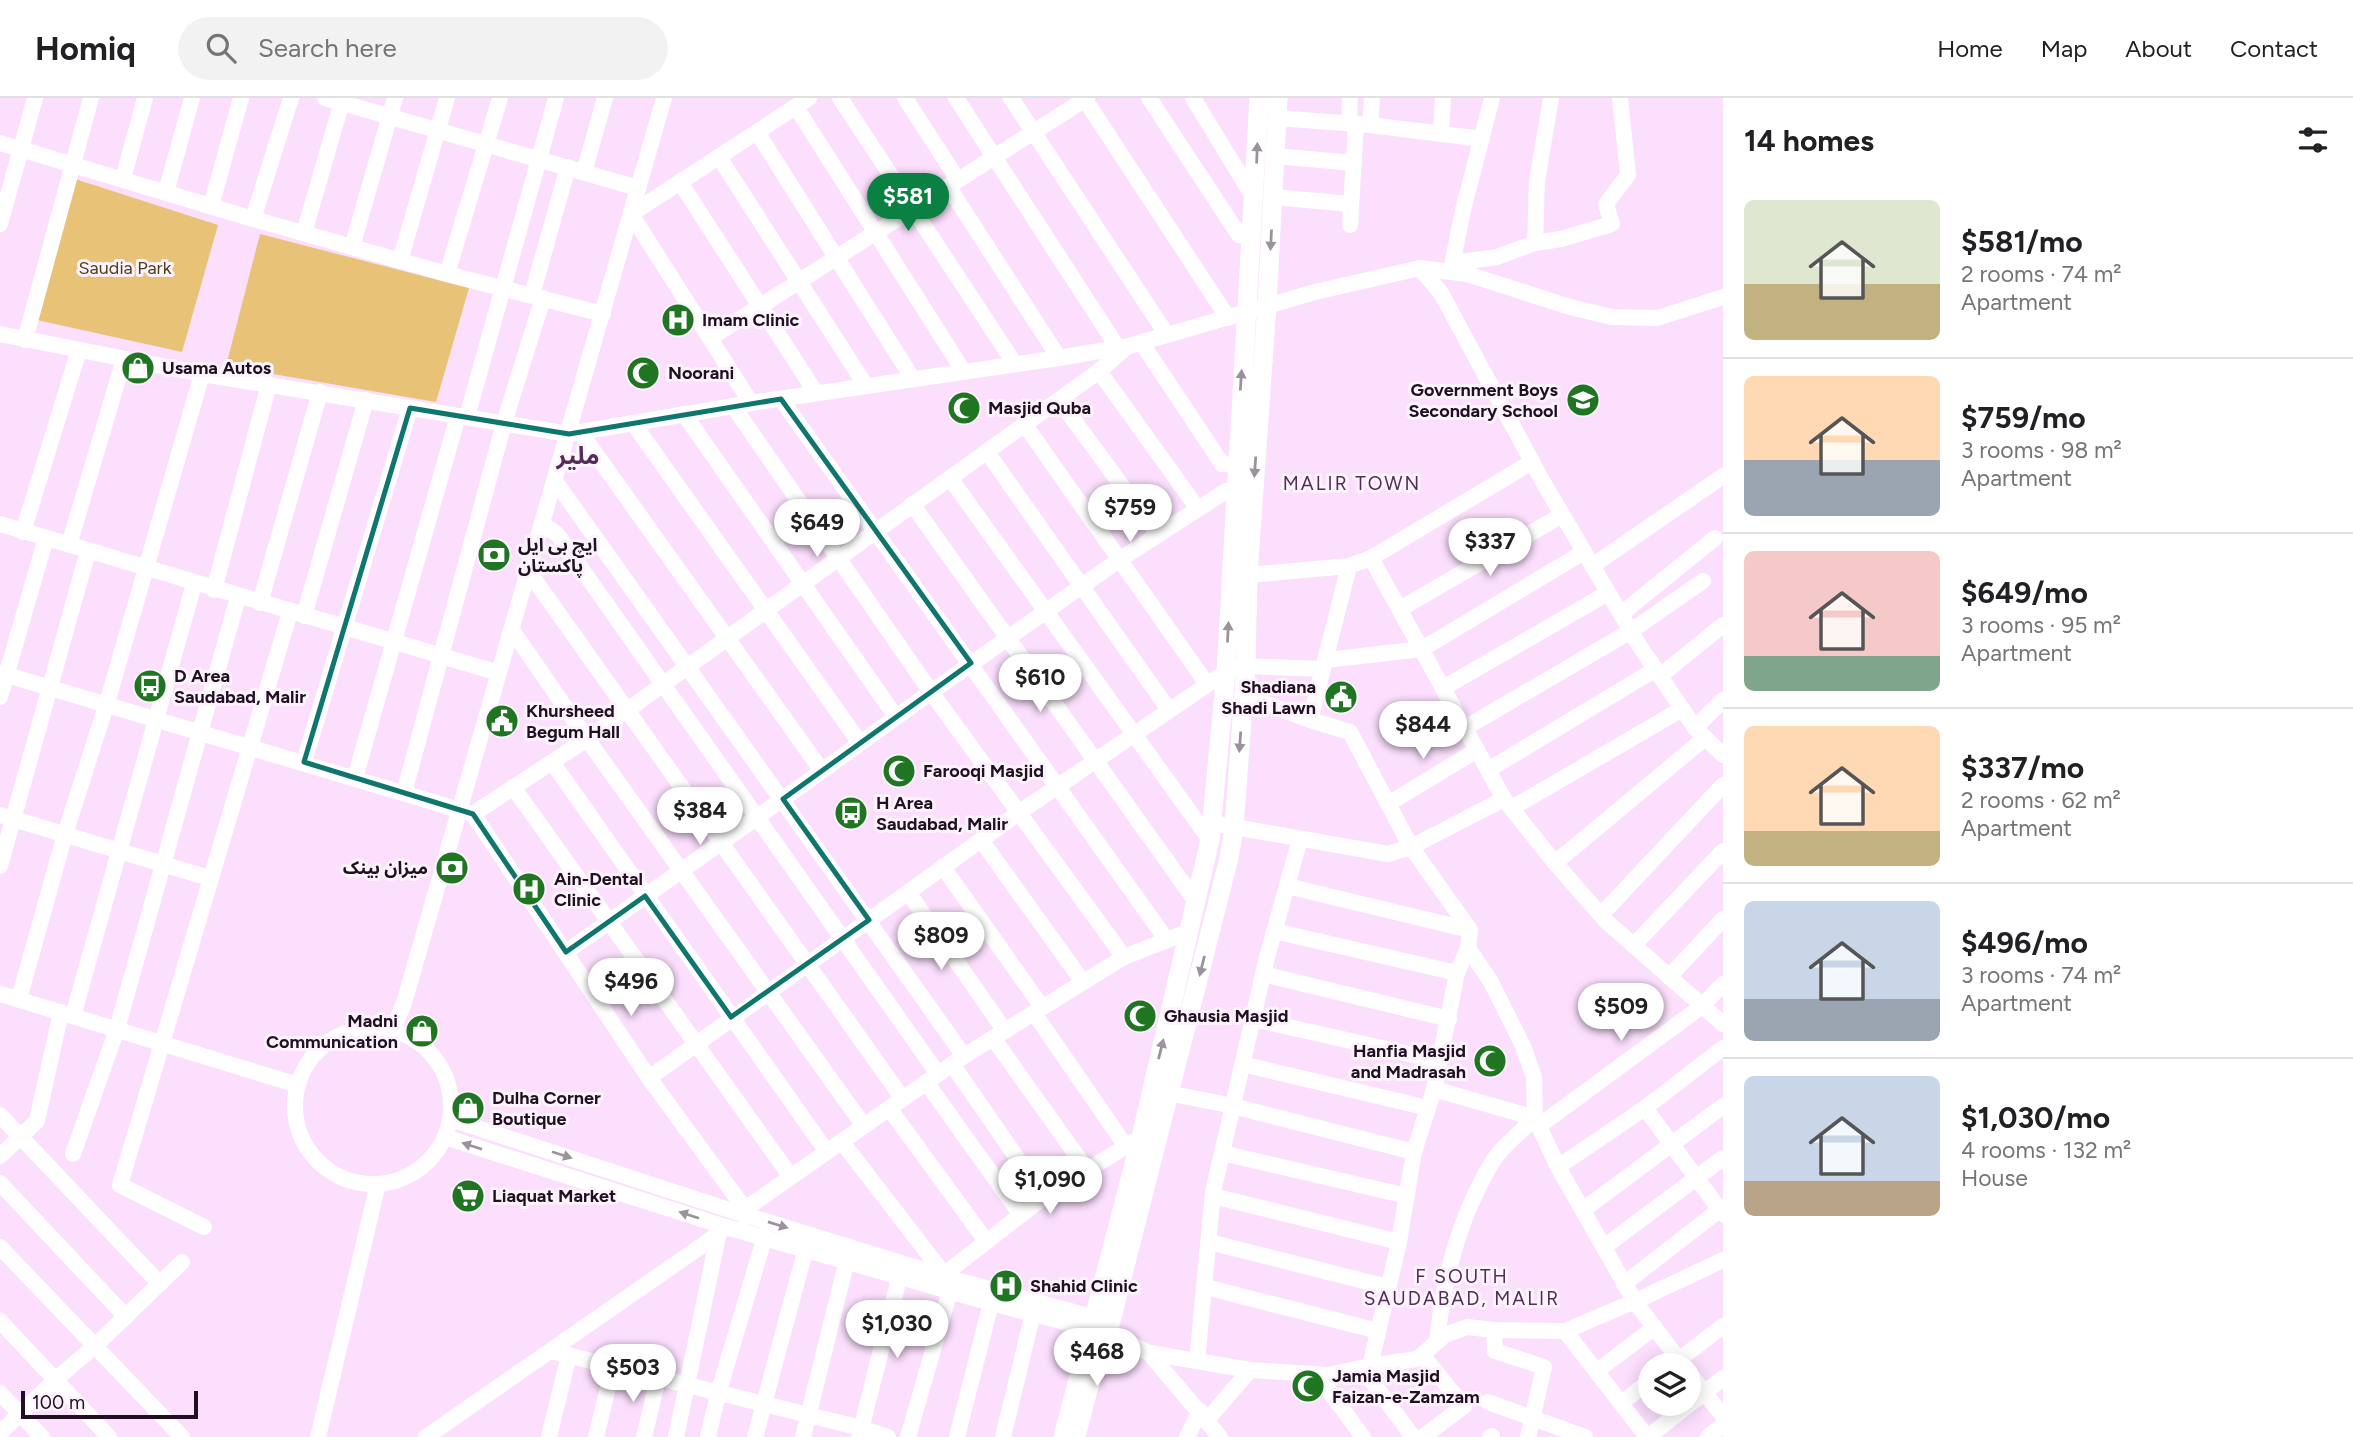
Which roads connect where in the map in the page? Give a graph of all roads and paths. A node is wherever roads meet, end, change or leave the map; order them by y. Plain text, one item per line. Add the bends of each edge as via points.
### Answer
1 (35, 98) edge
2 (91, 98) edge
3 (145, 98) edge
4 (192, 98) edge
5 (241, 98) edge
6 (291, 98) edge
7 (325, 98) edge
8 (394, 98) edge
9 (447, 98) edge
10 (500, 98) edge
11 (556, 98) edge
12 (605, 98) edge
13 (664, 98) edge
14 (840, 98) edge
15 (905, 98) edge
16 (956, 98) edge
17 (1011, 98) edge
18 (1149, 98) edge
19 (1193, 98) edge
20 (1259, 98) edge
21 (1278, 98) edge
22 (1350, 98) edge
23 (1372, 98) edge
24 (1443, 98) edge
25 (1492, 98) edge
26 (1551, 98) edge
27 (1620, 98) edge
28 (1085, 99) edge
29 (342, 100) edge
30 (803, 102) edge
31 (389, 116) junction
32 (1277, 118) junction
33 (1358, 124) junction
34 (438, 129) junction
35 (757, 132) junction
36 (1033, 132) junction
37 (1441, 133) junction
38 (1482, 139) junction
39 (0, 142) edge
40 (486, 143) junction
41 (21, 149) junction
42 (1275, 156) junction
43 (719, 157) junction
44 (994, 157) junction
45 (539, 159) junction
46 (1354, 163) junction
47 (72, 164) junction
48 (576, 170) junction
49 (123, 179) junction
50 (680, 182) junction
51 (953, 183) junction
52 (638, 188) junction
53 (166, 192) junction
54 (1264, 198) junction
55 (1351, 204) junction
56 (211, 206) junction
57 (913, 209) junction
58 (631, 214) junction
59 (253, 219) junction
60 (0, 224) edge
61 (1350, 225) dead end
62 (876, 232) junction
63 (304, 233) junction
64 (1251, 237) junction
65 (1535, 243) junction
66 (352, 247) junction
67 (836, 258) junction
68 (400, 261) junction
69 (1452, 267) junction
70 (1420, 268) junction
71 (447, 274) junction
72 (799, 282) junction
73 (503, 288) junction
74 (537, 296) junction
75 (1723, 298) edge
76 (1267, 305) junction
77 (760, 307) junction
78 (603, 314) junction
79 (1237, 315) junction
80 (0, 334) edge
81 (1167, 335) junction
82 (710, 338) junction
83 (25, 340) junction
84 (1129, 345) junction
85 (79, 351) junction
86 (1059, 358) junction
87 (124, 359) junction
88 (1015, 365) junction
89 (1099, 371) junction
90 (964, 372) junction
91 (202, 374) junction
92 (914, 379) junction
93 (269, 384) junction
94 (866, 386) junction
95 (320, 392) junction
96 (816, 393) junction
97 (781, 398) junction
98 (366, 400) junction
99 (1059, 400) junction
100 (751, 403) junction
101 (733, 406) junction
102 (410, 408) junction
103 (684, 414) junction
104 (462, 417) junction
105 (504, 423) junction
106 (633, 423) junction
107 (1024, 425) junction
108 (575, 433) junction
109 (987, 452) junction
110 (1532, 462) junction
111 (1236, 465) junction
112 (1723, 476) edge
113 (950, 478) junction
114 (555, 481) junction
115 (1236, 488) junction
116 (912, 504) junction
117 (1198, 509) junction
118 (1562, 515) junction
119 (0, 524) edge
120 (542, 524) junction
121 (876, 530) junction
122 (23, 531) junction
123 (1158, 535) junction
124 (46, 538) junction
125 (1715, 538) dead end
126 (69, 545) junction
127 (88, 551) junction
128 (838, 557) junction
129 (1371, 558) junction
130 (1588, 559) junction
131 (1119, 560) junction
132 (1349, 566) junction
133 (145, 569) junction
134 (528, 572) junction
135 (1248, 575) junction
136 (1703, 581) dead end
137 (803, 583) junction
138 (194, 584) junction
139 (1082, 586) junction
140 (214, 590) junction
141 (1608, 593) junction
142 (238, 597) junction
143 (260, 603) junction
144 (1400, 609) junction
145 (766, 610) junction
146 (1046, 611) junction
147 (297, 614) junction
148 (1621, 614) junction
149 (1723, 625) edge
150 (344, 628) junction
151 (512, 629) junction
152 (1631, 631) junction
153 (728, 638) junction
154 (1008, 638) junction
155 (394, 643) junction
156 (1422, 649) junction
157 (441, 656) junction
158 (971, 663) junction
159 (1324, 664) junction
160 (1246, 666) junction
161 (688, 667) junction
162 (1226, 671) junction
163 (3, 673) edge
164 (499, 673) junction
165 (1658, 673) junction
166 (1207, 684) junction
167 (663, 685) junction
168 (50, 687) junction
169 (1443, 688) junction
170 (931, 692) junction
171 (1243, 695) junction
172 (0, 697) edge
173 (1723, 700) edge
174 (107, 703) junction
175 (1682, 709) junction
176 (1169, 710) junction
177 (626, 711) junction
178 (897, 717) junction
179 (157, 718) junction
180 (1310, 720) junction
181 (1465, 727) junction
182 (200, 731) junction
183 (1700, 733) junction
184 (1134, 734) junction
185 (587, 739) junction
186 (860, 743) junction
187 (249, 746) junction
188 (1477, 750) junction
189 (1723, 755) edge
190 (1096, 760) junction
191 (304, 762) junction
192 (552, 762) junction
193 (1488, 770) junction
194 (822, 771) junction
195 (355, 778) junction
196 (1723, 785) edge
197 (1058, 786) junction
198 (513, 787) junction
199 (404, 793) junction
200 (783, 799) junction
201 (1508, 803) junction
202 (1388, 804) junction
203 (466, 812) junction
204 (1020, 812) junction
205 (7, 817) edge
206 (757, 817) junction
207 (1234, 827) junction
208 (1211, 832) junction
209 (65, 834) junction
210 (1300, 839) junction
211 (981, 840) junction
212 (720, 844) junction
213 (1411, 847) junction
214 (119, 850) junction
215 (1723, 851) edge
216 (1555, 863) junction
217 (163, 864) junction
218 (0, 866) edge
219 (943, 867) junction
220 (682, 870) junction
221 (209, 878) junction
222 (1287, 886) junction
223 (908, 892) junction
224 (645, 896) junction
225 (1197, 903) junction
226 (1601, 915) junction
227 (869, 919) junction
228 (1723, 919) edge
229 (609, 922) junction
230 (1470, 930) junction
231 (1190, 931) junction
232 (1275, 931) junction
233 (843, 938) junction
234 (1166, 939) junction
235 (1634, 945) junction
236 (1468, 948) junction
237 (566, 952) junction
238 (1124, 957) junction
239 (806, 964) junction
240 (1457, 973) junction
241 (1263, 974) junction
242 (1670, 977) junction
243 (1083, 982) junction
244 (1723, 984) edge
245 (768, 991) junction
246 (0, 994) edge
247 (19, 999) junction
248 (1702, 1006) junction
249 (1038, 1010) junction
250 (67, 1014) junction
251 (731, 1017) junction
252 (1449, 1018) junction
253 (1253, 1020) junction
254 (1723, 1024) edge
255 (117, 1029) junction
256 (393, 1030) junction
257 (999, 1034) junction
258 (160, 1043) junction
259 (696, 1043) junction
260 (1723, 1048) edge
261 (1440, 1061) junction
262 (1242, 1064) junction
263 (945, 1069) junction
264 (649, 1077) junction
265 (298, 1085) junction
266 (1434, 1089) junction
267 (1161, 1091) junction
268 (903, 1098) junction
269 (1233, 1106) junction
270 (1723, 1107) edge
271 (889, 1108) junction
272 (1428, 1108) junction
273 (1645, 1108) junction
274 (0, 1115) edge
275 (450, 1119) junction
276 (1537, 1122) junction
277 (864, 1126) junction
278 (20, 1136) junction
279 (445, 1137) junction
280 (1133, 1141) junction
281 (842, 1142) junction
282 (1672, 1144) junction
283 (827, 1152) junction
284 (1414, 1152) junction
285 (1222, 1153) junction
286 (73, 1154) dead end
287 (0, 1156) edge
288 (1723, 1158) edge
289 (1558, 1167) junction
290 (1087, 1170) junction
291 (791, 1177) junction
292 (1697, 1178) junction
293 (0, 1183) edge
294 (378, 1184) junction
295 (1213, 1196) junction
296 (1407, 1196) junction
297 (1044, 1197) junction
298 (1583, 1210) junction
299 (1722, 1210) edge
300 (1021, 1215) junction
301 (744, 1218) junction
302 (204, 1227) dead end
303 (722, 1229) junction
304 (765, 1236) junction
305 (986, 1241) junction
306 (1209, 1242) junction
307 (1399, 1242) junction
308 (0, 1247) edge
309 (1604, 1247) junction
310 (806, 1248) junction
311 (1723, 1260) edge
312 (847, 1261) junction
313 (182, 1262) dead end
314 (943, 1274) junction
315 (900, 1275) junction
316 (160, 1283) junction
317 (1624, 1284) junction
318 (1206, 1287) junction
319 (1388, 1287) junction
320 (950, 1291) junction
321 (1634, 1302) junction
322 (991, 1303) junction
323 (1033, 1313) junction
324 (126, 1317) junction
325 (0, 1321) edge
326 (1101, 1325) junction
327 (1723, 1326) edge
328 (1655, 1327) junction
329 (1494, 1330) junction
330 (1378, 1331) junction
331 (1565, 1331) junction
332 (1437, 1342) junction
333 (96, 1345) junction
334 (551, 1351) junction
335 (1149, 1353) junction
336 (1672, 1353) edge
337 (1695, 1353) edge
338 (569, 1355) junction
339 (1422, 1355) junction
340 (1197, 1361) junction
341 (613, 1367) junction
342 (1366, 1367) junction
343 (1250, 1370) junction
344 (1597, 1371) junction
345 (1328, 1375) junction
346 (1723, 1378) edge
347 (658, 1379) junction
348 (55, 1380) junction
349 (687, 1386) junction
350 (1638, 1390) edge
351 (1701, 1391) edge
352 (0, 1393) edge
353 (1703, 1393) junction
354 (718, 1394) junction
355 (1488, 1402) dead end
356 (1622, 1403) junction
357 (763, 1404) junction
358 (21, 1415) junction
359 (808, 1415) junction
360 (1203, 1416) junction
361 (1723, 1416) edge
362 (1531, 1417) junction
363 (1723, 1425) edge
364 (860, 1432) edge
365 (0, 1433) edge
366 (42, 1437) edge
367 (109, 1437) edge
368 (182, 1437) edge
369 (318, 1437) edge
370 (426, 1437) edge
371 (548, 1437) edge
372 (596, 1437) edge
373 (644, 1437) edge
374 (676, 1437) edge
375 (708, 1437) edge
376 (755, 1437) edge
377 (803, 1437) edge
378 (888, 1437) edge
379 (908, 1437) edge
380 (957, 1437) edge
381 (1003, 1437) edge
382 (1063, 1437) edge
383 (1076, 1437) edge
384 (1187, 1437) edge
385 (1220, 1437) edge
386 (1363, 1437) edge
387 (1413, 1437) edge
388 (1423, 1437) edge
389 (1528, 1437) edge
390 (1585, 1437) edge
391 (1647, 1437) edge
392 (1708, 1437) edge

1 - 41 street
2 - 47 street
3 - 49 street
4 - 53 street
5 - 56 street
6 - 59 street
7 - 29 street
8 - 31 street
9 - 34 street
10 - 40 street
11 - 45 street
12 - 48 street
13 - 52 street
14 - 57 street
15 - 51 street
16 - 44 street
17 - 36 street
18 - 64 street via 1239,235
19 - 54 street
54 -> 20 main road
21 - 32 main road
22 - 33 street
23 - 33 street
24 - 37 street
25 - 38 street
26 - 65 street via 1537,181
27 - 65 street via 1628,175 1606,204 1612,224
28 - 36 street
28 - 79 street
29 - 31 street
29 - 63 street
30 - 35 street
30 - 62 street
31 - 34 street
31 - 66 street
32 - 33 street
32 - 42 main road
33 - 37 street
33 - 46 street
34 - 40 street
34 - 68 street
35 - 43 street
35 - 67 street
36 - 44 street
36 - 81 street
37 - 38 street
38 - 69 street
39 - 41 street
40 - 45 street
40 - 71 street
41 - 47 street
41 - 60 street
42 - 46 street
42 - 54 main road
43 - 50 street
43 - 72 street
44 - 51 street
44 - 84 street
45 - 48 street
45 - 73 street
46 - 55 street
47 - 49 street
47 - 83 street
48 - 52 street
48 - 74 street
49 - 53 street
50 - 58 street
50 - 77 street
51 - 57 street
51 - 86 street
52 - 58 street
53 - 56 street
54 - 55 street
54 - 64 main road
54 -> 76 main road
55 - 61 street
56 - 59 street
57 - 62 street
57 - 88 street
58 - 78 street
58 - 82 street
59 - 63 street
62 - 67 street
62 - 90 street
63 - 66 street
64 - 79 main road
65 - 69 street
66 - 68 street
67 - 72 street
67 - 92 street
68 - 71 street
69 - 70 street
69 - 75 street via 1612,317 1657,318
70 - 76 street
70 - 110 street via 1440,293
71 - 73 street
72 - 77 street
72 - 94 street
73 - 74 street
73 - 104 street
74 - 78 street
74 - 105 street
76 - 79 street
76 -> 135 main road
77 - 82 street
77 - 96 street
78 - 108 street
79 - 81 street
111 -> 79 main road
80 - 83 street
81 - 84 street
82 - 100 street
83 - 85 street
84 - 86 street
84 - 89 street
84 - 111 street via 1222,464
85 - 87 street
85 - 122 street
86 - 88 street
87 - 91 street
87 - 126 street
88 - 90 street
89 - 99 street
89 - 117 street
90 - 92 street
91 - 93 street
91 - 133 street
92 - 94 street
93 - 95 street
93 - 140 street
94 - 96 street
95 - 98 street
95 - 143 street
96 - 97 street
97 - 100 street
97 - 121 street
98 - 102 street
98 - 147 street
99 - 107 street
99 - 123 street
100 - 101 street
101 - 103 street
101 - 128 street
102 - 104 street
102 - 150 street
103 - 106 street
103 - 137 street
104 - 105 street
104 - 155 street
105 - 108 street
105 - 157 street
106 - 108 street
106 - 145 street
107 - 109 street
107 - 131 street
108 - 114 street
108 - 153 street
109 - 113 street
109 - 139 street
110 - 118 street
110 - 129 street
111 - 115 main road
112 - 130 street
113 - 116 street
113 - 146 street
114 - 120 street
114 - 161 street
115 - 117 street
162 -> 115 main road
116 - 121 street
116 - 154 street
117 - 123 street
118 - 130 street
118 - 144 street
119 - 122 street
120 - 134 street
120 - 167 street via 557,534
121 - 128 street
121 - 158 street
122 - 124 street
123 - 131 street
124 - 126 street
124 - 163 street
125 - 148 street
126 - 127 street
127 - 133 street
127 - 168 street
128 - 137 street
128 - 170 street
129 - 132 street
129 - 144 street
130 - 141 street
130 - 156 street
131 - 139 street
131 - 166 street
132 - 135 street
132 - 159 street
133 - 138 street
133 - 174 street
134 - 151 street
134 - 177 street
135 - 160 main road
136 - 152 street
137 - 145 street
137 - 178 street
138 - 140 street
138 - 179 street
139 - 146 street
139 - 176 street
140 - 142 street
141 - 148 street
141 - 169 street
142 - 143 street
142 - 182 street
143 - 147 street
144 - 156 street
145 - 153 street
145 - 186 street
146 - 154 street
146 - 184 street
147 - 150 street
147 - 187 street
148 - 152 street
149 - 165 street
150 - 155 street
150 - 191 street
151 - 164 street
151 - 185 street
152 - 165 street
152 - 181 street
153 - 161 street
153 - 194 street
154 - 158 street
154 - 190 street
155 - 157 street
155 - 195 street
156 - 159 street
156 - 169 street
157 - 164 street
157 - 199 street
158 - 170 street
158 - 197 street
159 - 160 street
159 - 180 street
160 - 162 street
160 - 171 main road
161 - 167 street
161 - 200 street
162 - 166 street
162 - 208 main road
163 - 168 street
163 - 172 street
164 - 203 street
165 - 175 street
165 - 193 street
166 - 176 street
167 - 177 street
167 - 206 street
168 - 174 street
168 - 205 street
169 - 181 street
170 - 178 street
170 - 204 street
171 - 180 street
171 -> 207 main road
173 - 183 street
174 - 179 street
174 - 209 street
175 - 183 street
175 - 201 street
176 - 184 street
177 - 185 street
177 - 212 street
178 - 186 street
179 - 182 street
179 - 214 street
180 - 202 street via 1350,732
181 - 188 street
182 - 187 street
182 - 217 street
183 - 189 street
183 - 216 street
184 - 190 street
184 - 208 street
185 - 192 street
185 - 220 street
186 - 194 street
187 - 191 street
187 - 221 street
188 - 193 street
188 - 202 street
190 - 197 street
190 - 225 street
191 - 195 street
192 - 198 street
192 - 224 street
193 - 201 street
194 - 200 street
195 - 199 street
196 - 226 street
197 - 204 street
197 - 234 street
198 - 203 street
198 - 229 street
199 - 203 street
200 - 206 street
200 - 227 street
201 - 213 street
201 - 216 street
202 - 213 street
203 - 237 street
203 - 256 street
204 - 211 street
204 - 238 street
205 - 209 street
205 - 218 street
206 - 212 street
206 - 233 street
207 - 208 street
207 - 210 street
207 -> 267 main road
208 - 225 main road
209 - 214 street
209 - 247 street
210 - 213 street via 1388,854
210 - 222 street
211 - 219 street
211 - 243 street
212 - 220 street
212 - 239 street
213 - 230 street
214 - 217 street
214 - 250 street
215 - 235 street
216 - 226 street
217 - 221 street
217 - 255 street
219 - 223 street
219 - 249 street
220 - 224 street
220 - 245 street
221 - 258 street
222 - 230 street
222 - 232 street
223 - 227 street
223 - 257 street
224 - 229 street
224 - 251 street
225 - 231 main road
226 - 235 street
227 - 233 street
227 - 263 street
228 - 242 street
229 - 237 street
229 - 259 street
230 - 236 street
231 - 234 street
267 -> 231 main road
232 - 240 street
232 - 241 street
233 - 239 street
233 - 263 street
234 - 238 street
235 - 242 street
236 - 240 street
236 - 276 street via 1523,1046 1534,1077
237 - 264 street
238 - 243 street
239 - 245 street
239 - 268 street
240 - 252 street
241 - 252 street
241 - 253 street
242 - 248 street
243 - 249 street
244 - 248 street
245 - 251 street
245 - 277 street
246 - 247 street
247 - 250 street
248 - 254 street
248 - 276 street
249 - 257 street
249 - 280 street
250 - 255 street
250 - 278 street via 37,1121
251 - 259 street
251 - 283 street
252 - 261 street
253 - 261 street
253 - 262 street
255 - 258 street
255 - 286 street
256 - 265 street via 344,1033 323,1046
256 - 275 street via 430,1052 443,1069 450,1089
257 - 263 street
257 - 290 street
258 - 265 street
258 - 302 street via 120,1185
259 - 264 street
259 - 291 street
260 - 273 street
261 - 266 street
262 - 269 street
262 - 272 street
263 - 268 street
263 - 297 street
263 - 300 street
264 - 301 street
265 - 294 street via 295,1111 300,1135 313,1156 342,1177
266 - 272 street
266 - 276 street
267 - 269 street
267 - 280 main road
267 - 326 main road
268 - 271 street
269 - 284 street
269 - 285 street
270 - 282 street
271 - 277 street
271 - 305 street
272 - 284 street
273 - 282 street
273 - 289 street
274 - 278 street
275 - 279 street
275 -> 301 street
276 - 289 street
276 - 332 street via 1494,1158 1461,1227 1441,1300
277 - 281 street
278 - 287 street
278 - 316 street
279 - 294 street via 421,1168 401,1180
303 -> 279 street
280 - 290 street
280 - 326 main road
281 - 283 street
281 - 314 street
282 - 292 street
282 - 298 street
283 - 291 street
284 - 296 street
285 - 295 street
285 - 296 street
288 - 292 street
289 - 298 street
290 - 297 street
291 - 301 street
292 - 299 street
292 - 309 street
293 - 324 street
294 - 369 street
295 - 306 street
295 - 307 street
296 - 307 street
297 - 300 street
298 - 309 street
299 - 317 street
300 - 305 street
301 - 303 street
301 - 304 street
301 -> 314 street
303 - 334 street
303 - 349 street
304 - 310 street
304 - 354 street
305 - 314 street
306 - 318 street
306 - 319 street
307 - 319 street
308 - 333 street
309 - 317 street
310 - 312 street
310 - 357 street
311 - 321 street
312 - 315 street
312 - 359 street
313 - 316 street
314 - 326 street
315 - 320 street
315 - 364 street
316 - 324 street
317 - 321 street
318 - 330 street
318 - 340 street
319 - 330 street
320 - 322 street
320 - 379 street
321 - 328 street
321 - 331 street
322 - 323 street
322 - 380 street
323 - 326 street
323 - 381 street
324 - 333 street
325 - 348 street
326 - 335 street
326 - 382 main road
326 - 383 main road
327 - 337 street
328 - 336 street
328 - 344 street
329 - 331 street
329 - 332 street via 1467,1327
329 - 362 street via 1495,1352 1544,1367
330 - 342 street
331 - 344 street
332 - 339 street
333 - 348 street
333 - 368 street
334 - 338 street
334 - 370 street
335 - 340 street
335 - 360 street
338 - 341 street
338 - 371 street
339 - 342 street
339 - 388 street via 1464,1406
340 - 343 street
341 - 347 street
341 - 372 street
342 - 345 street
342 - 387 street
343 - 345 street
343 - 360 street
344 - 356 street
345 - 386 street via 1327,1388
346 - 353 street
347 - 349 street
347 - 373 street
348 - 358 street
348 - 367 street
349 - 354 street
349 - 374 street
350 - 356 street
351 - 353 street
352 - 358 street
353 - 361 street
353 - 391 street
354 - 357 street
354 - 375 street
355 - 362 street
356 - 391 street
357 - 359 street
357 - 376 street
358 - 365 street
358 - 366 street
359 - 364 street
359 - 377 street
360 - 384 street
360 - 385 street
362 - 389 street
362 - 390 street
363 - 392 street
364 - 378 street

